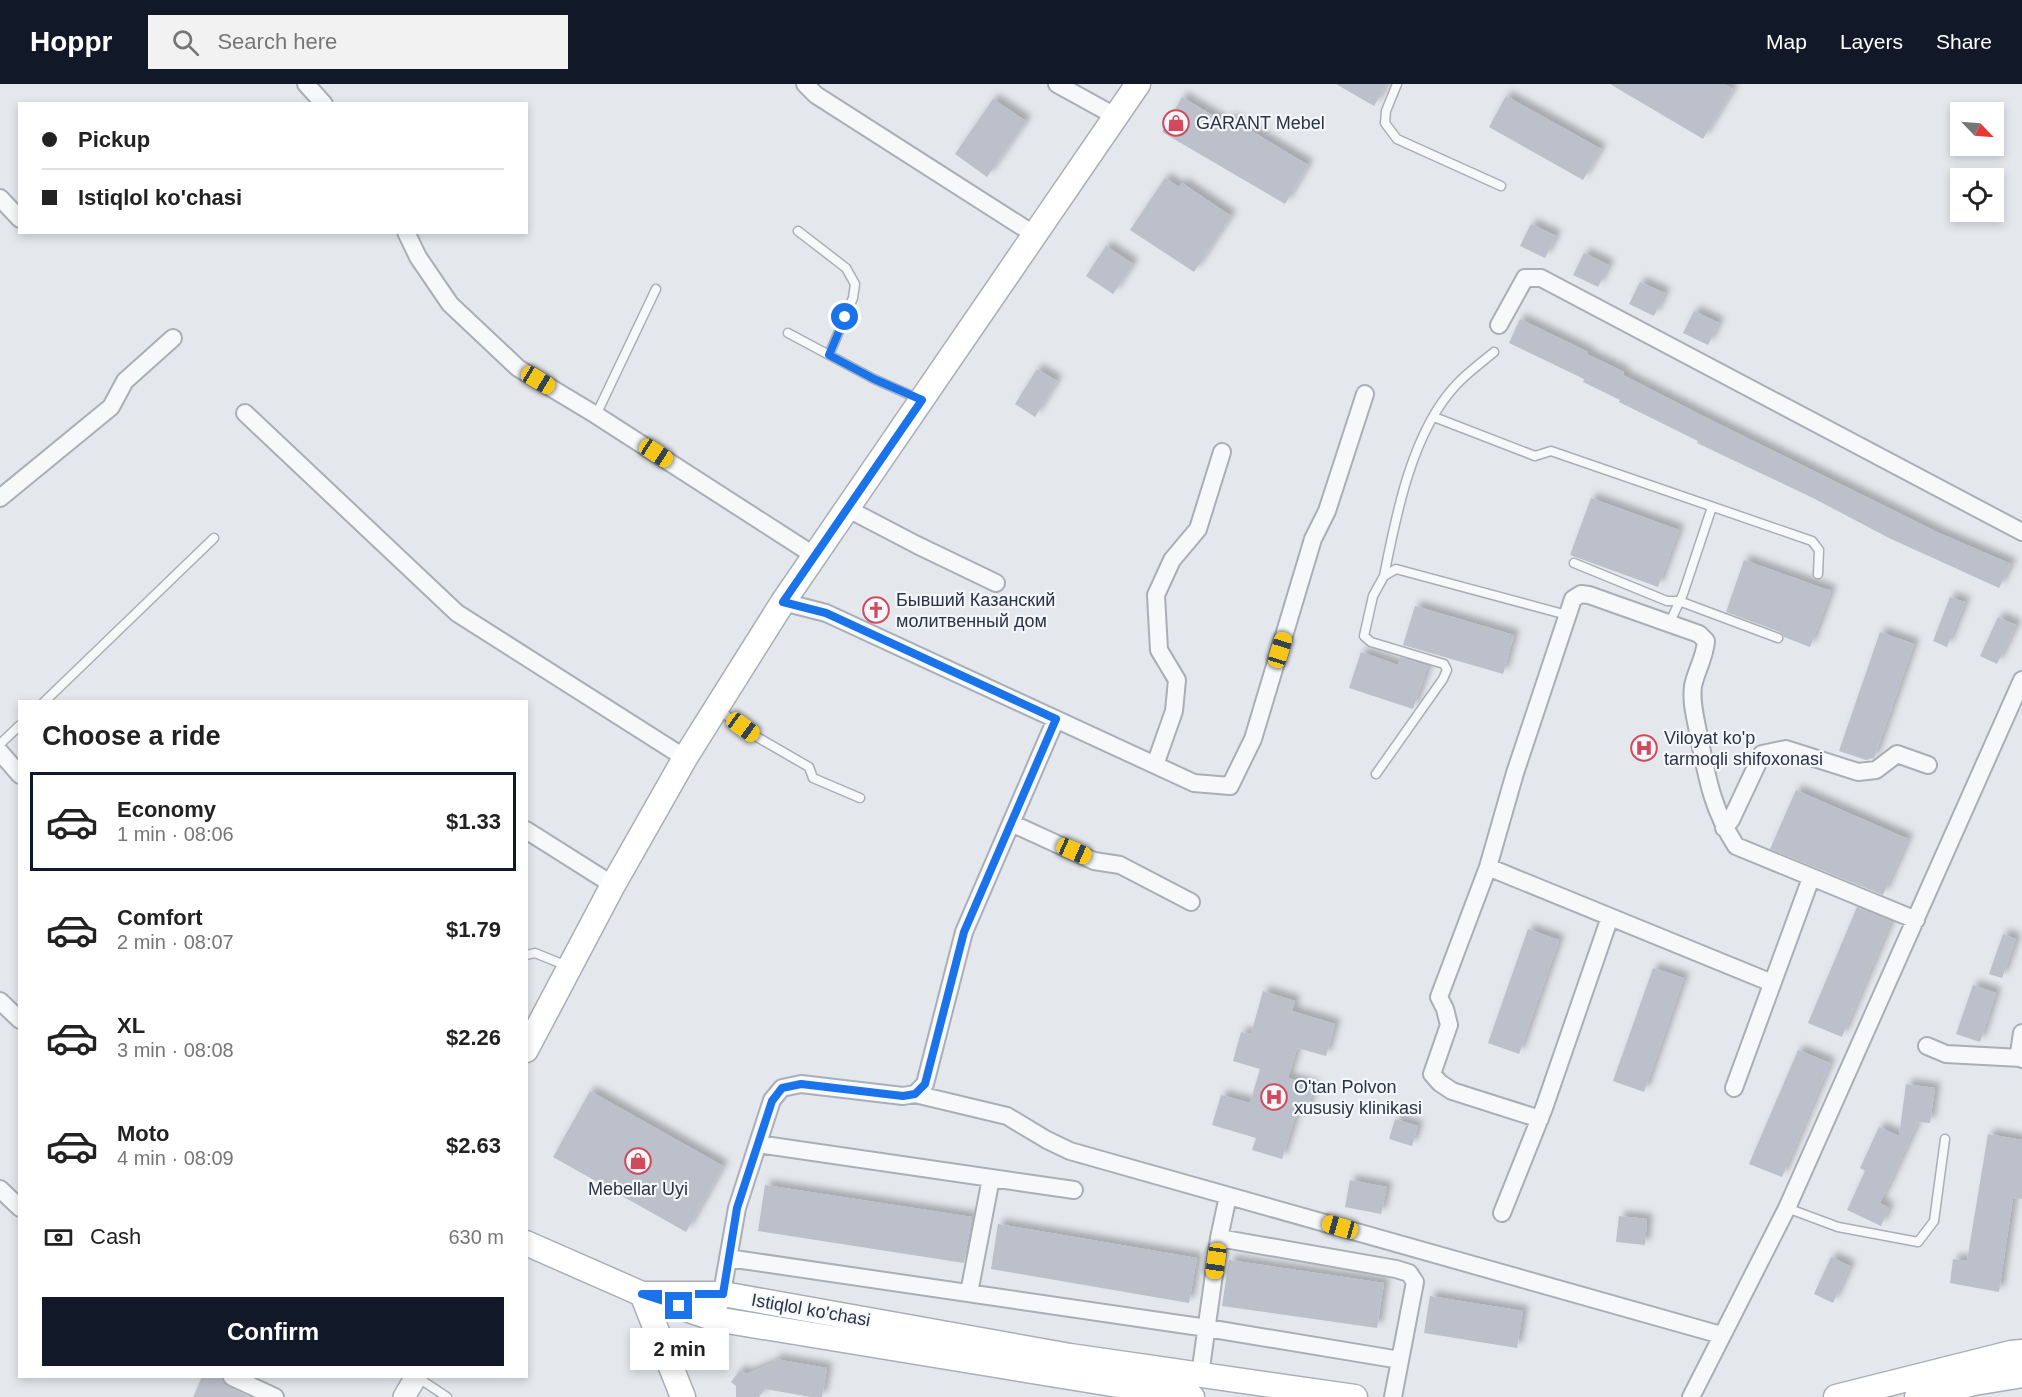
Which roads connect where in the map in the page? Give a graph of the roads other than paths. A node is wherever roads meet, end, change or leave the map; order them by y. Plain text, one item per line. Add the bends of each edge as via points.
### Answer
1 (306, 84) edge
2 (805, 84) edge
3 (1057, 84) edge
4 (1138, 84) edge
5 (1397, 84) edge
6 (322, 102) edge
7 (1115, 116) junction
8 (1501, 186) dead end
9 (798, 231) dead end
10 (407, 234) edge
11 (1035, 235) junction
12 (656, 289) dead end
13 (1499, 325) dead end
14 (788, 333) dead end
15 (173, 338) dead end
16 (1494, 352) dead end
17 (829, 355) junction
18 (1365, 394) dead end
19 (922, 400) junction
20 (245, 413) dead end
21 (596, 415) junction
22 (1434, 417) junction
23 (1222, 452) dead end
24 (0, 498) edge
25 (1712, 507) junction
26 (848, 509) junction
27 (2022, 532) edge
28 (214, 538) dead end
29 (815, 556) junction
30 (1574, 563) dead end
31 (1818, 574) dead end
32 (1384, 576) junction
33 (996, 583) dead end
34 (1680, 601) junction
35 (783, 602) junction
36 (1568, 615) junction
37 (1669, 624) junction
38 (1778, 638) dead end
39 (2022, 680) edge
40 (46, 700) edge
41 (717, 708) junction
42 (1056, 719) junction
43 (18, 727) edge
44 (0, 744) edge
45 (0, 752) edge
46 (685, 758) junction
47 (1155, 765) junction
48 (1928, 765) dead end
49 (18, 772) edge
50 (1376, 774) dead end
51 (860, 798) dead end
52 (1011, 823) junction
53 (1724, 828) junction
54 (528, 831) edge
55 (1488, 867) junction
56 (1811, 878) junction
57 (613, 885) junction
58 (1191, 902) dead end
59 (1610, 917) junction
60 (1916, 920) junction
61 (528, 954) edge
62 (570, 968) junction
63 (1772, 983) junction
64 (0, 1001) edge
65 (18, 1018) edge
66 (2022, 1033) edge
67 (528, 1046) edge
68 (1927, 1046) dead end
69 (2021, 1058) edge
70 (1734, 1088) dead end
71 (915, 1094) junction
72 (1540, 1119) junction
73 (1945, 1139) dead end
74 (758, 1144) junction
75 (991, 1178) junction
76 (0, 1189) edge
77 (1074, 1190) dead end
78 (1228, 1196) junction
79 (18, 1206) edge
80 (1787, 1208) junction
81 (1502, 1213) dead end
82 (1220, 1238) junction
83 (528, 1244) edge
84 (728, 1258) junction
85 (969, 1293) junction
86 (642, 1294) junction
87 (723, 1294) junction
88 (715, 1319) junction
89 (1207, 1328) junction
90 (1721, 1335) junction
91 (2022, 1352) edge
92 (1400, 1360) junction
93 (2022, 1375) edge
94 (234, 1378) edge
95 (415, 1378) edge
96 (418, 1378) edge
97 (1196, 1386) edge
98 (1105, 1390) edge
99 (275, 1397) edge
100 (404, 1397) edge
101 (447, 1397) edge
102 (683, 1397) edge
103 (1355, 1397) edge
104 (1393, 1397) edge
105 (1690, 1397) edge
106 (1836, 1397) edge
107 (1917, 1397) edge

1 - 6 street
2 - 11 street via 816,95
3 - 7 street
4 - 7 main road
5 - 8 lane via 1384,123 1397,138
7 - 11 main road
9 - 17 lane via 846,268 855,284
10 - 21 street via 450,304 518,368
11 - 19 main road
12 - 21 lane
13 - 27 street via 1525,278 1541,278
14 - 17 lane
15 - 24 street via 124,381 111,407
16 - 22 lane via 1455,386
17 - 19 lane
18 - 47 street via 1327,511 1313,539 1253,739 1230,786 1194,783
19 - 26 main road
20 - 46 street via 457,613
21 - 29 street
22 - 25 lane via 1535,456 1551,451
22 - 32 lane via 1411,463
23 - 47 street via 1198,529 1172,560 1156,595 1159,651 1177,680 1174,711
25 - 31 lane via 1812,541 1819,550
25 - 34 lane
26 - 29 main road
26 - 33 street
28 - 40 lane
29 - 35 main road
30 - 34 lane via 1667,601
32 - 36 lane via 1396,569
32 - 50 lane via 1373,596 1364,636 1371,642 1444,664 1447,669
34 - 37 lane
34 - 38 lane
35 - 41 main road
35 - 42 street via 826,613
36 - 37 street via 1573,599 1581,594
36 - 55 street
37 - 53 street via 1699,634 1706,642 1693,684 1692,703 1709,791
39 - 60 street
41 - 46 main road
41 - 51 lane via 757,737 809,766 813,778
42 - 47 street
42 - 52 street
43 - 44 lane
45 - 49 street
46 - 57 main road
48 - 53 street via 1897,754 1876,770 1858,772 1786,749 1762,754
52 - 58 street via 1094,861 1120,866
52 - 71 street via 964,932 925,1084
53 - 56 street via 1736,846
54 - 57 street
55 - 59 street
55 - 72 street via 1439,996 1449,1025 1432,1074 1452,1091
56 - 60 street
56 - 63 street
57 - 62 main road
59 - 63 street
59 - 72 street
60 - 80 street
61 - 62 lane via 536,953
62 - 67 main road
63 - 70 street
64 - 65 street
66 - 69 street
68 - 69 street via 1946,1054
71 - 74 street via 903,1096 801,1084 782,1088 772,1101
71 - 78 street via 1007,1116 1070,1151
72 - 81 street
73 - 80 lane via 1934,1221 1918,1242 1838,1227
74 - 75 street
74 - 84 street via 737,1208
75 - 77 street
75 - 85 street
76 - 79 street
78 - 82 street
78 - 90 street
80 - 90 street
82 - 89 street
82 - 92 street via 1409,1273 1415,1282
83 - 86 main road
84 - 85 street
84 - 87 street
85 - 89 street
86 - 87 main road, Istiqlol ko'chasi
86 - 88 main road, Istiqlol ko'chasi
86 - 102 main road
87 - 88 street
87 - 97 main road, Istiqlol ko'chasi via 1070,1356
88 - 98 main road, Istiqlol ko'chasi
89 - 92 street
89 - 97 street
90 - 105 street
91 - 106 main road
92 - 104 street
93 - 107 main road
94 - 99 street
95 - 100 street
96 - 101 lane
97 - 98 main road, Istiqlol ko'chasi
97 - 103 main road, Istiqlol ko'chasi

